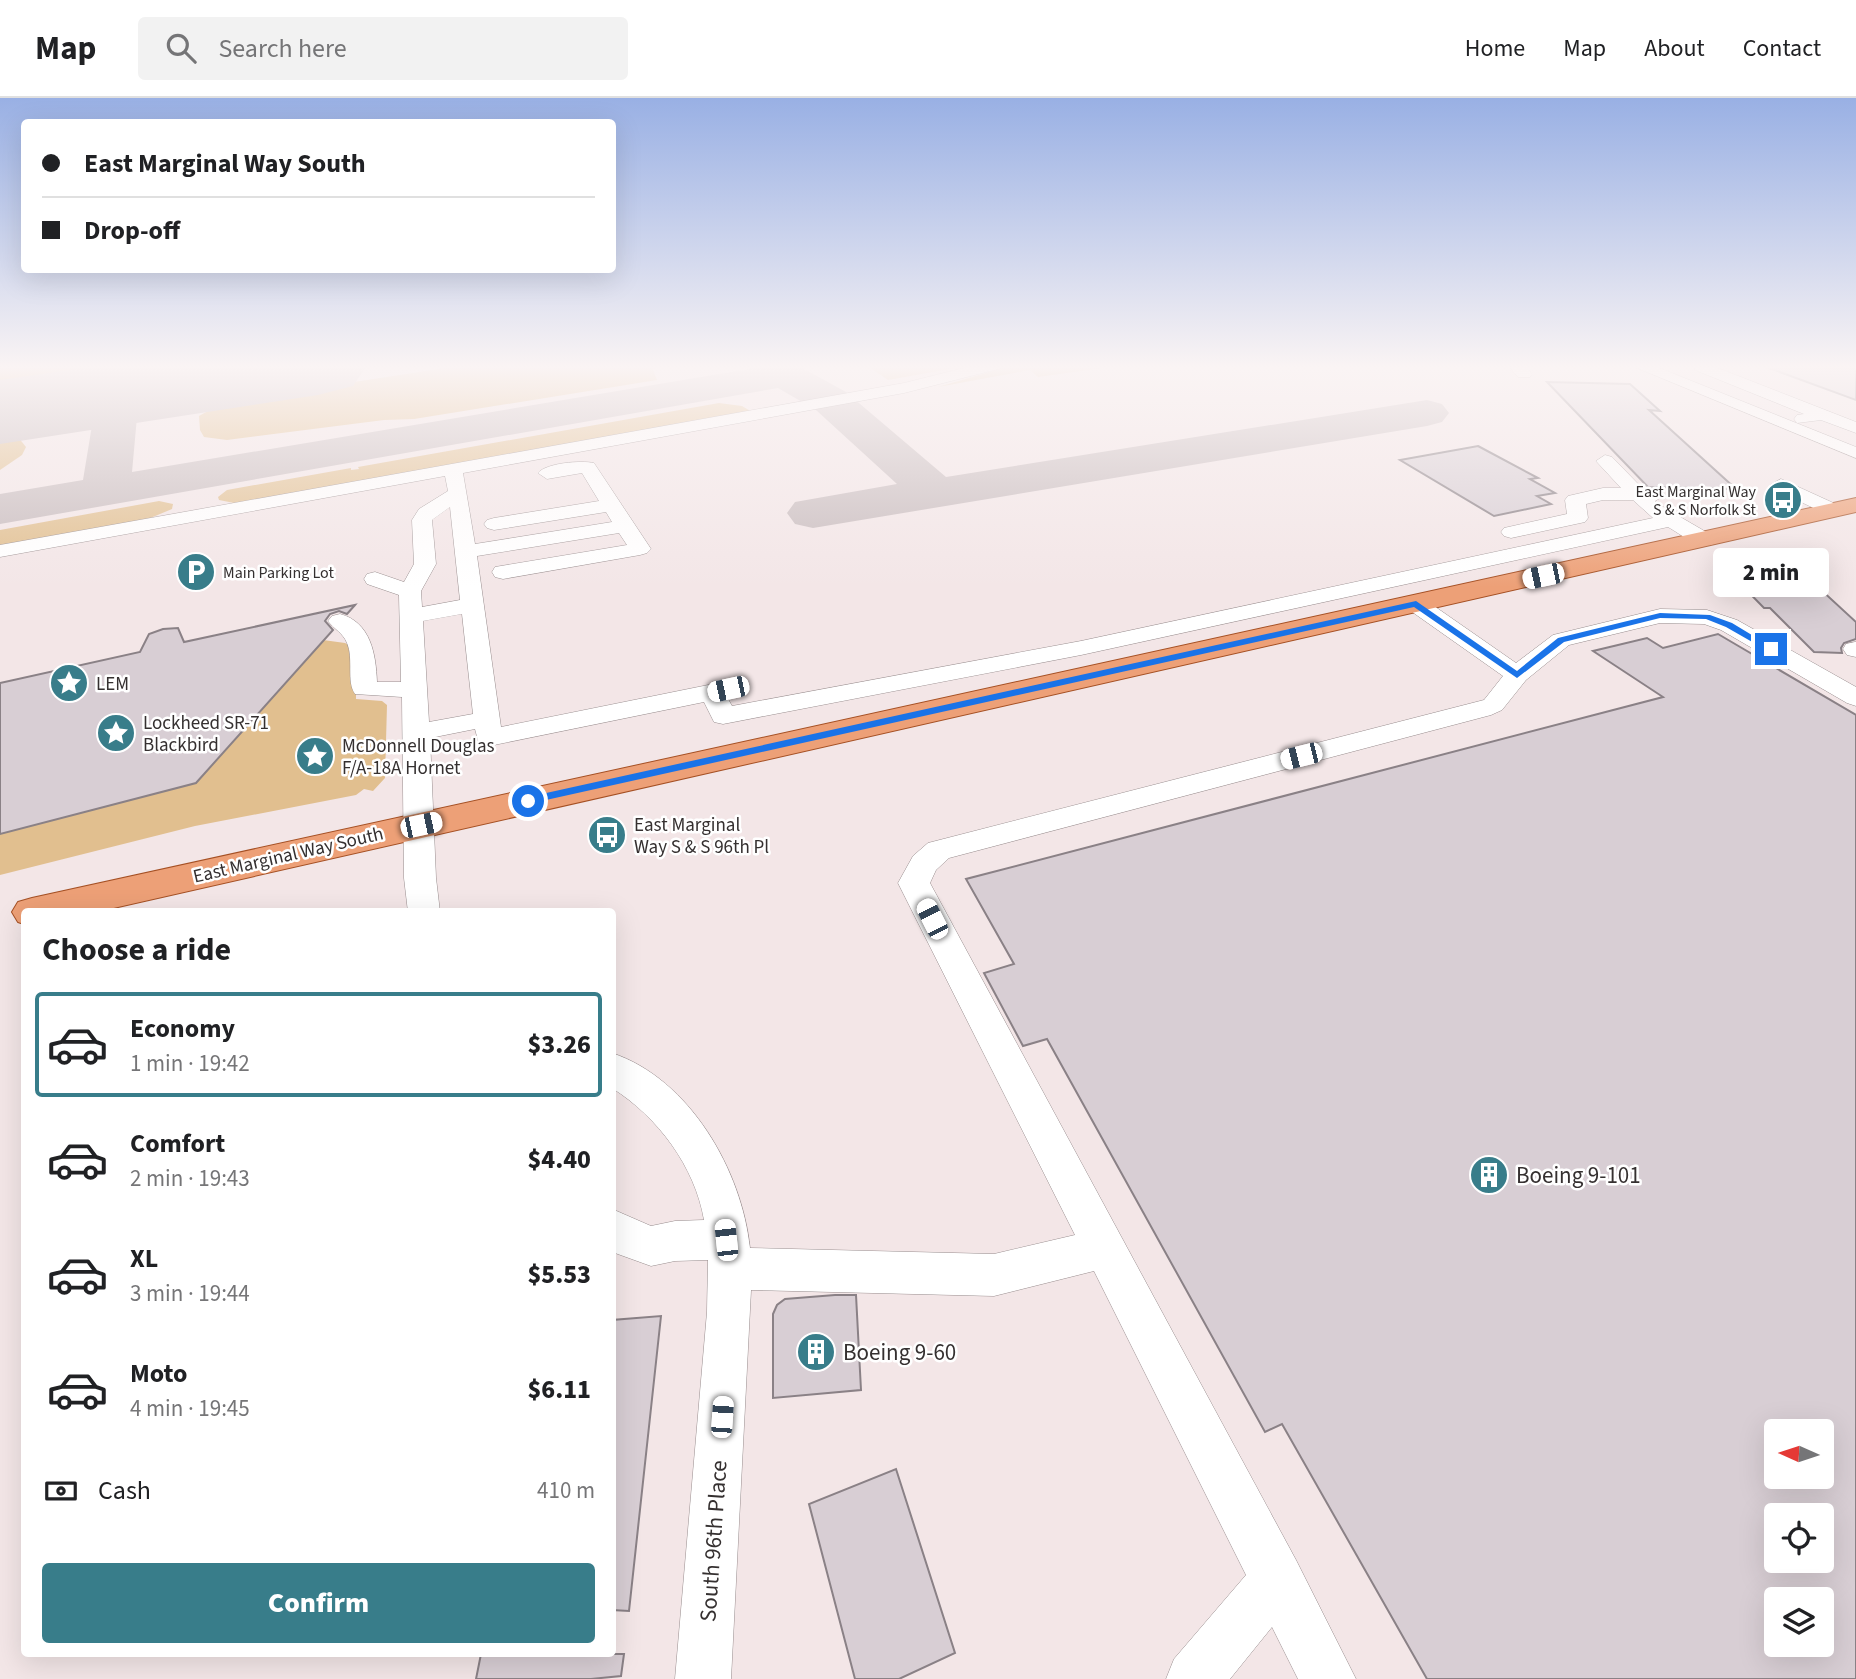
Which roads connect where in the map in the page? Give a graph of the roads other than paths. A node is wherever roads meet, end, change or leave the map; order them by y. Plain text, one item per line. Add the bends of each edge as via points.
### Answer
1 (659, 439) edge
2 (1799, 439) edge
3 (1820, 439) edge
4 (1787, 441) dead end
5 (1856, 453) edge
6 (1605, 461) dead end
7 (455, 481) junction
8 (487, 481) dead end
9 (599, 485) junction
10 (1781, 485) dead end
11 (572, 489) dead end
12 (1646, 494) junction
13 (612, 505) junction
14 (1845, 508) edge
15 (1671, 520) junction
16 (494, 524) dead end
17 (625, 526) junction
18 (1706, 540) junction
19 (1540, 549) junction
20 (0, 551) edge
21 (465, 552) junction
22 (503, 572) dead end
23 (374, 579) dead end
24 (1252, 586) dead end
25 (410, 603) junction
26 (1416, 604) junction
27 (472, 605) junction
28 (1276, 606) junction
29 (1143, 608) dead end
30 (340, 621) dead end
31 (1166, 630) junction
32 (1010, 653) junction
33 (1191, 654) junction
34 (1517, 675) junction
35 (1038, 688) junction
36 (414, 690) junction
37 (1856, 698) edge
38 (487, 719) junction
39 (416, 733) junction
40 (421, 825) junction
41 (50, 908) edge
42 (424, 908) edge
43 (21, 915) edge
44 (0, 919) edge
45 (616, 1070) edge
46 (616, 1231) edge
47 (1102, 1249) junction
48 (728, 1255) junction
49 (1278, 1579) junction
50 (703, 1679) edge
51 (1194, 1679) edge
52 (1328, 1679) edge

1 - 7 street
2 - 4 street
3 - 5 street
6 - 12 street
7 - 20 street
7 - 21 street
7 - 25 street via 422,520 425,564
8 - 9 street via 587,467
9 - 11 street
9 - 13 street
10 - 14 street
12 - 15 street
12 - 19 street via 1603,494 1575,500 1578,518 1511,532
13 - 16 street
13 - 17 street
14 - 18 main road, East Marginal Way South
15 - 18 street
15 - 19 street
17 - 21 street
17 - 22 street via 640,549
18 - 26 main road, East Marginal Way South
19 - 28 street
21 - 27 street
23 - 25 street
24 - 28 street
25 - 27 street
25 - 36 street
26 - 33 main road, East Marginal Way South
26 - 34 street
27 - 38 street
28 - 31 street
29 - 31 street
30 - 36 street via 355,633 363,648 364,689
31 - 32 street
31 - 33 street
32 - 35 street
32 - 38 street via 723,716 720,690 489,738
33 - 35 main road, East Marginal Way South
34 - 37 street via 1561,640 1660,616 1707,617
34 - 47 street via 1493,705 1482,709 939,850 924,864 914,883
35 - 40 main road, East Marginal Way South
36 - 39 street
38 - 39 street
39 - 40 street
40 - 41 main road, East Marginal Way South
40 - 42 street
43 - 44 main road
45 - 48 street, South 96th Place via 667,1110 701,1155 724,1215
46 - 48 street via 651,1246 675,1241
47 - 48 street via 994,1275 777,1268
47 - 49 street
48 - 50 street, South 96th Place via 729,1312
49 - 51 street
49 - 52 street

